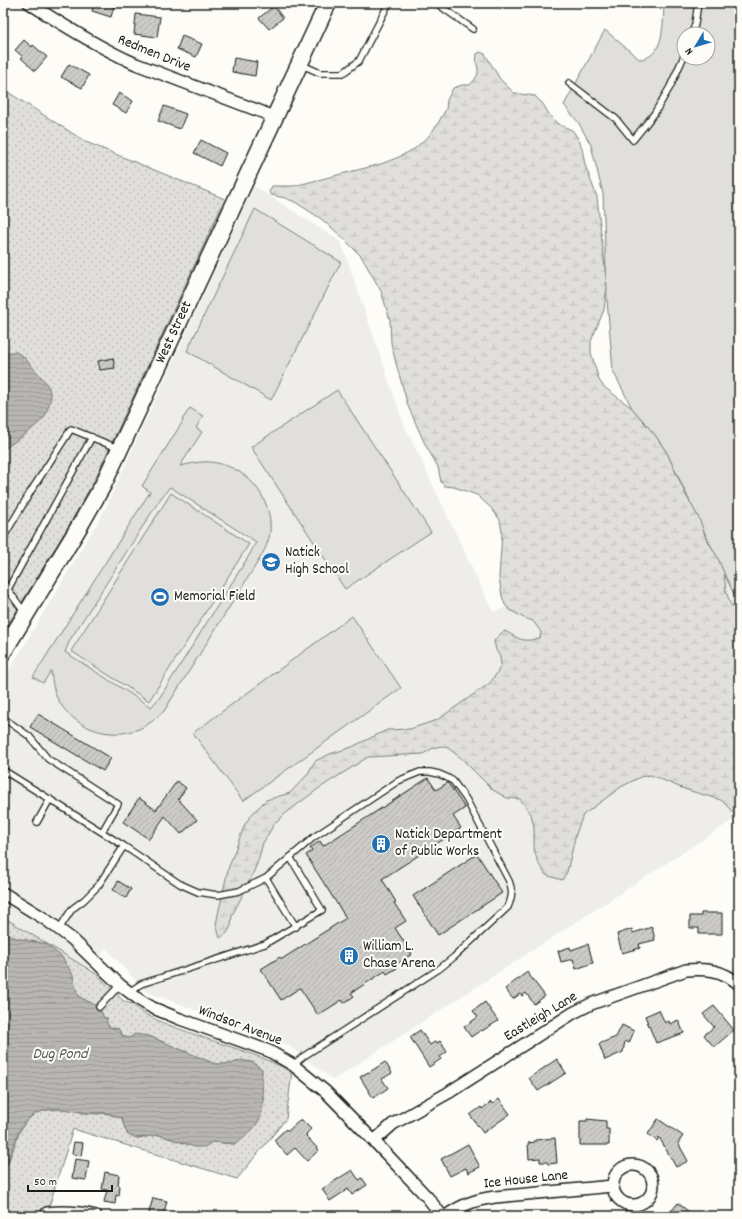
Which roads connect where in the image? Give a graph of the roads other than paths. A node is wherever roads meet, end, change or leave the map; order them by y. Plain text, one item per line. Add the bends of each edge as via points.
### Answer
1 (29, 3) edge
2 (328, 3) edge
3 (389, 3) edge
4 (436, 3) edge
5 (698, 3) edge
6 (694, 26) edge
7 (473, 29) dead end
8 (300, 64) junction
9 (679, 66) edge
10 (569, 83) dead end
11 (275, 118) junction
12 (92, 437) junction
13 (120, 449) junction
14 (3, 538) edge
15 (3, 583) edge
16 (8, 589) junction
17 (26, 614) junction
18 (3, 652) edge
19 (3, 718) edge
20 (3, 770) edge
21 (50, 799) junction
22 (37, 822) dead end
23 (102, 832) junction
24 (124, 846) junction
25 (290, 857) junction
26 (266, 878) junction
27 (3, 894) edge
28 (296, 927) junction
29 (59, 929) junction
30 (739, 984) edge
31 (124, 989) junction
32 (99, 1007) dead end
33 (294, 1065) junction
34 (374, 1141) junction
35 (613, 1186) dead end
36 (47, 1214) edge
37 (96, 1216) edge
38 (442, 1216) edge
39 (446, 1216) edge

1 - 11 street, Redmen Drive via 119,57
2 - 8 street, West Street
3 - 8 lane via 358,61 343,73 320,73
4 - 7 lane
5 - 6 lane
8 - 11 street, West Street
9 - 10 lane via 654,114 633,140 616,119
11 - 13 street, West Street
12 - 13 lane
12 - 14 lane via 72,429
12 - 16 lane
13 - 17 street, West Street via 91,507
15 - 16 lane
16 - 17 lane
17 - 18 street, West Street
19 - 23 lane via 30,736 48,759 118,804
20 - 21 lane
21 - 22 lane
21 - 23 lane
23 - 24 lane
24 - 26 lane via 176,882 202,893 228,894
24 - 29 lane via 98,886 72,909
25 - 26 lane
25 - 28 lane via 322,910
25 - 33 lane via 314,837 389,787 420,772 430,772 453,781 466,799 512,889 508,907 446,964
26 - 28 lane
27 - 29 street, Windsor Avenue
28 - 31 lane via 265,944
29 - 31 street, Windsor Avenue
30 - 34 street, Eastleigh Lane via 721,973 702,969 686,970 592,1004 573,1013 448,1094 393,1124
31 - 32 lane
31 - 33 street, Windsor Avenue via 160,1011 269,1051
33 - 34 street, Windsor Avenue
34 - 38 street, Windsor Avenue
35 - 39 street, Ice House Lane via 478,1200 465,1204
36 - 37 street via 65,1211

